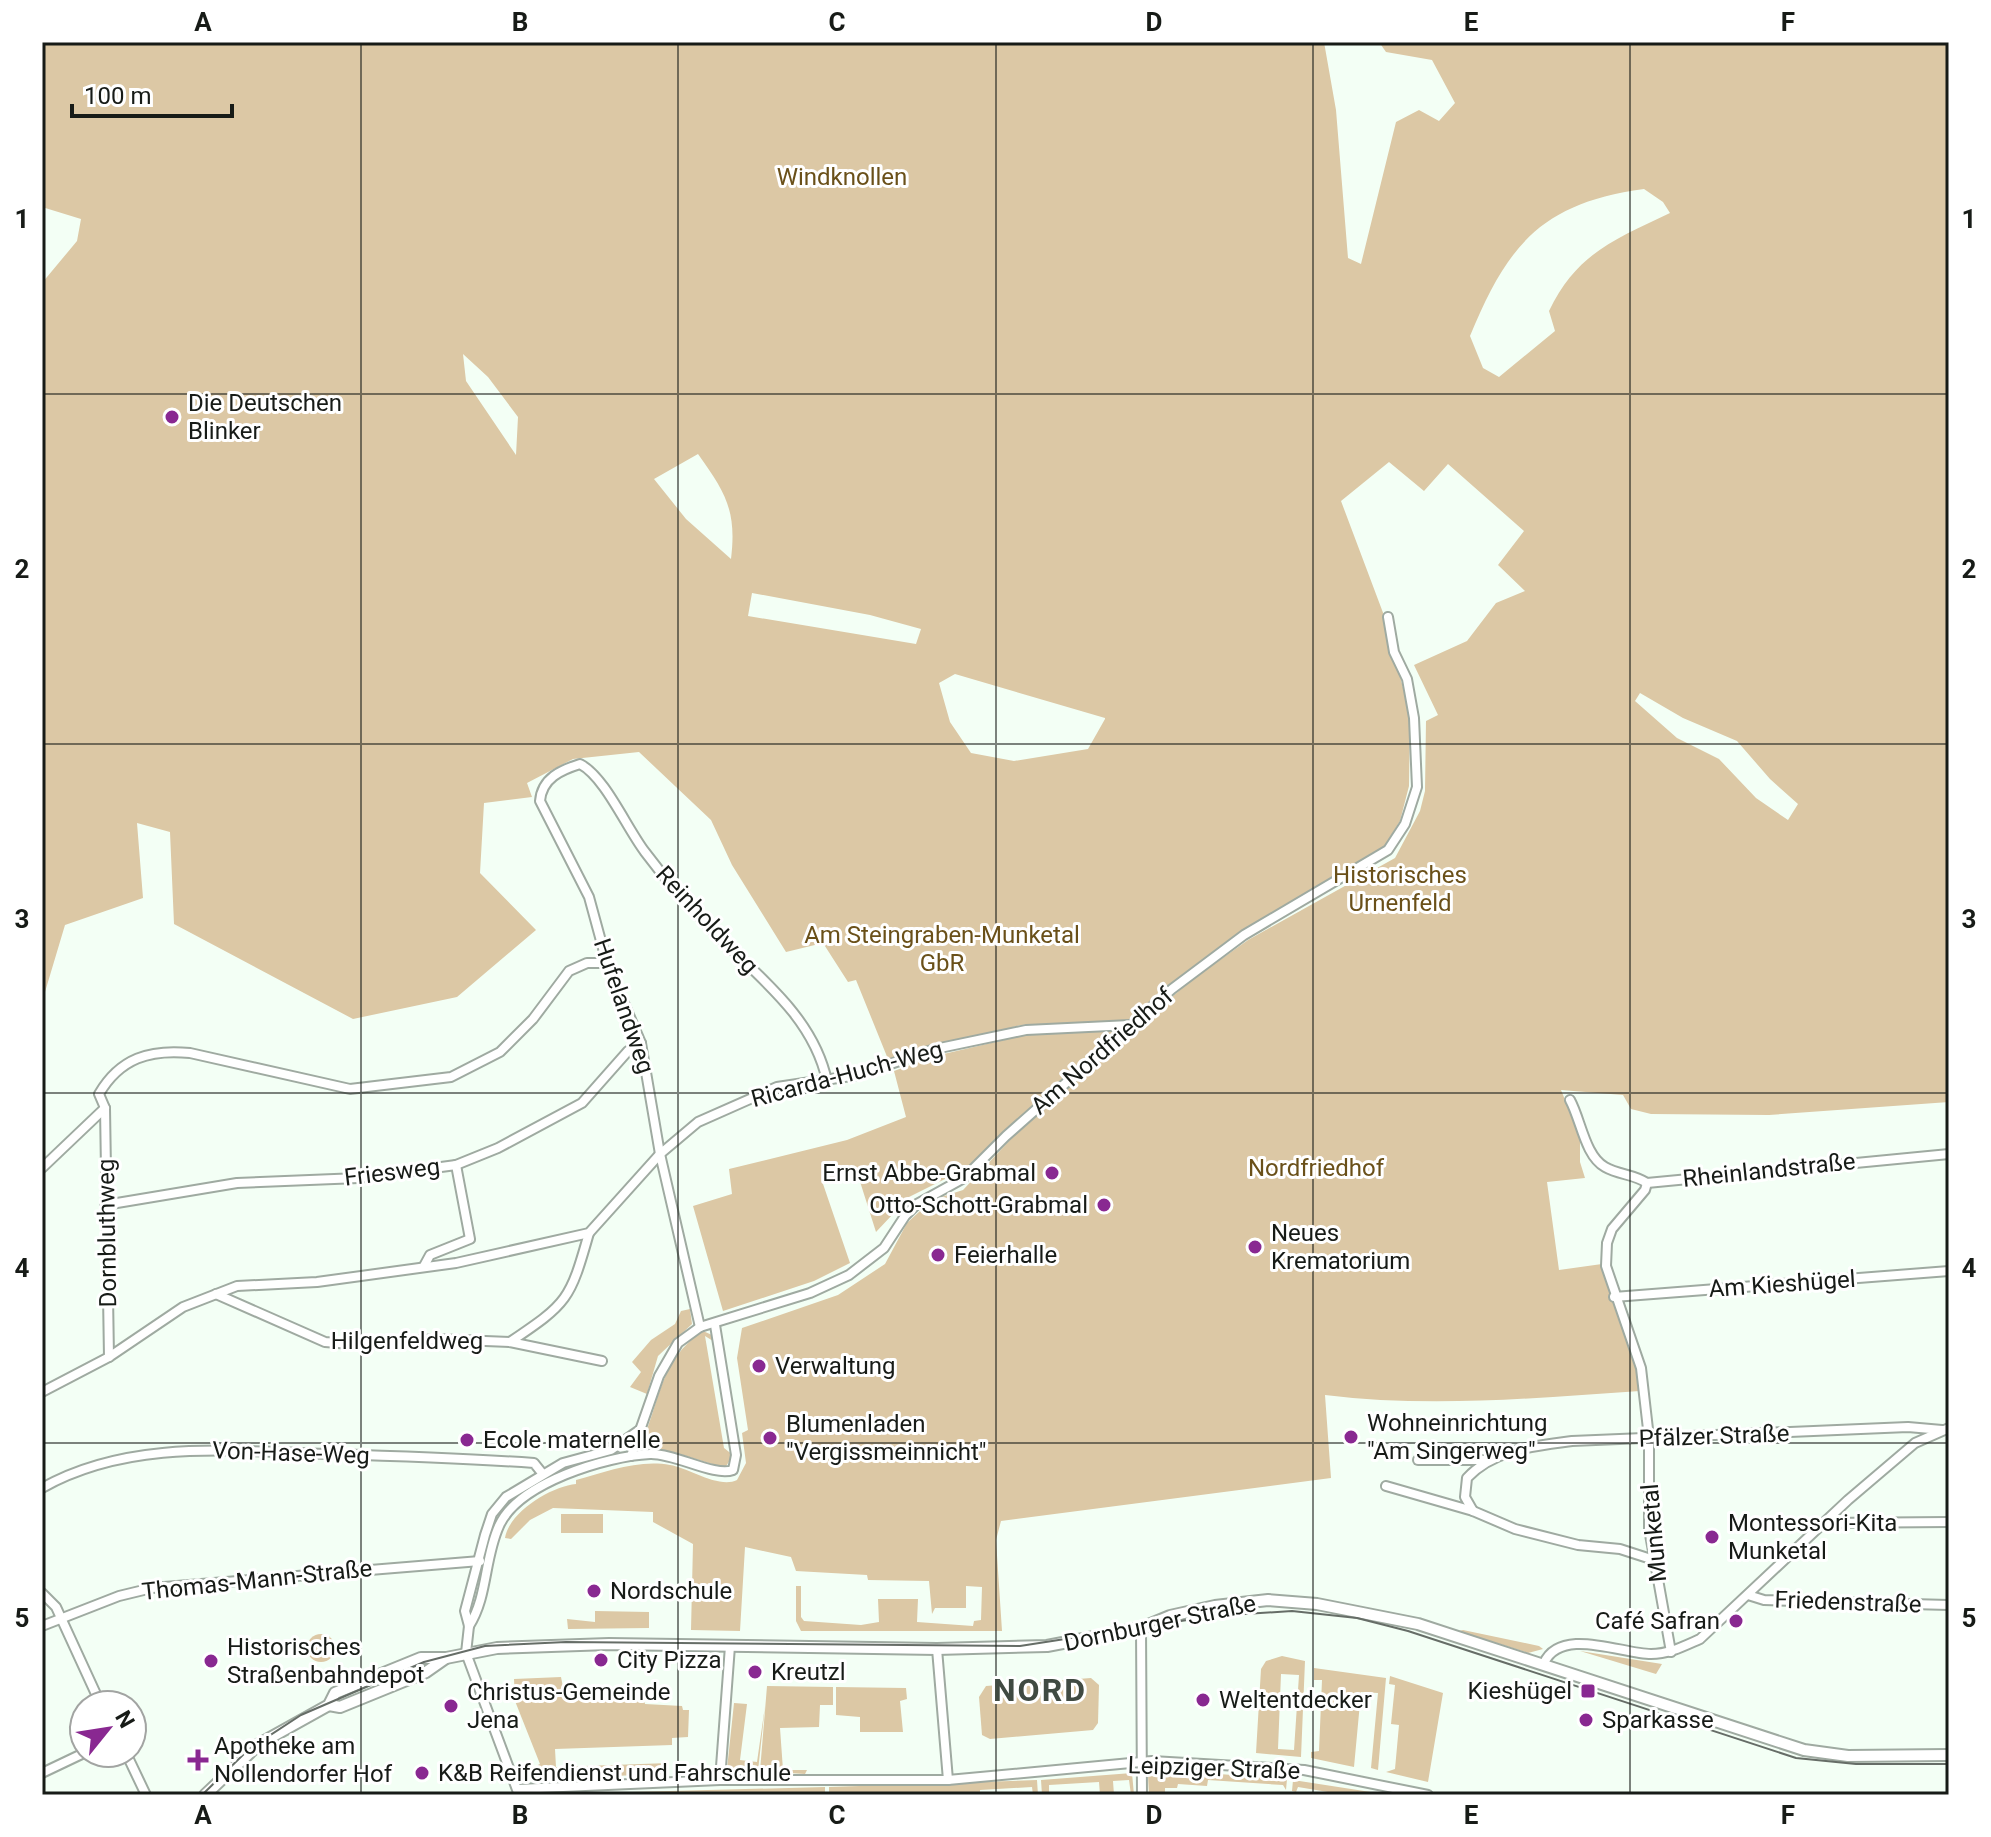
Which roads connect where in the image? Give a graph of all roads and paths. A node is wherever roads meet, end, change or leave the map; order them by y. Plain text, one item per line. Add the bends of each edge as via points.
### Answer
1 (1388, 617) dead end
2 (580, 764) joint
3 (607, 963) junction
4 (1130, 1025) junction
5 (641, 1043) junction
6 (827, 1081) junction
7 (1570, 1100) dead end
8 (105, 1108) junction
9 (660, 1154) junction
10 (1949, 1154) edge
11 (456, 1165) junction
12 (42, 1168) edge
13 (1647, 1183) junction
14 (105, 1205) junction
15 (1612, 1229) joint
16 (589, 1233) junction
17 (424, 1266) junction
18 (1949, 1271) edge
19 (216, 1294) junction
20 (1614, 1297) junction
21 (715, 1325) junction
22 (700, 1327) junction
23 (510, 1342) junction
24 (109, 1357) junction
25 (602, 1361) dead end
26 (42, 1392) edge
27 (644, 1425) junction
28 (1945, 1429) edge
29 (1649, 1438) junction
30 (631, 1456) junction
31 (1418, 1460) dead end
32 (1489, 1460) junction
33 (542, 1473) junction
34 (1386, 1486) dead end
35 (42, 1488) edge
36 (1473, 1511) junction
37 (1949, 1522) edge
38 (1823, 1523) junction
39 (477, 1560) junction
40 (1654, 1560) junction
41 (489, 1563) junction
42 (42, 1593) edge
43 (1748, 1595) junction
44 (1949, 1605) edge
45 (60, 1618) junction
46 (42, 1626) edge
47 (469, 1626) junction
48 (1141, 1628) junction
49 (730, 1646) junction
50 (937, 1649) junction
51 (1671, 1652) junction
52 (466, 1653) junction
53 (1544, 1663) junction
54 (93, 1689) edge
55 (1949, 1755) edge
56 (68, 1761) edge
57 (1141, 1762) junction
58 (134, 1769) edge
59 (42, 1773) edge
60 (720, 1780) junction
61 (948, 1780) junction
62 (519, 1792) edge
63 (146, 1795) edge
64 (205, 1795) edge
65 (1142, 1795) edge
66 (1428, 1795) edge

1 - 4 street, Am Nordfriedhof via 1415,724 1417,787 1405,824 1388,850 1244,935
2 - 3 street, Hufelandweg via 554,775 541,790 540,801 589,897
2 - 6 street, Reinholdweg via 597,776 670,885 799,1020 823,1060
3 - 5 street, Hufelandweg
3 - 8 street, Dornbluthweg via 587,963 569,971 500,1052 451,1077 350,1089 164,1051 141,1055 110,1075 99,1094
4 - 6 street, Ricarda-Huch-Weg via 1026,1030 935,1049
4 - 21 street, Am Nordfriedhof via 964,1178 917,1204 884,1248 856,1270 810,1293
5 - 9 street, Hufelandweg
5 - 11 street, Friesweg via 582,1103
6 - 9 street, Ricarda-Huch-Weg via 777,1087 736,1104 698,1122
7 - 13 street via 1595,1159
8 - 12 street
8 - 14 street, Dornbluthweg
9 - 16 street, Ricarda-Huch-Weg
9 - 22 street, Hufelandweg
10 - 13 street, Rheinlandstraße
11 - 14 street, Friesweg via 359,1178 237,1183
11 - 17 street via 470,1239 430,1255
13 - 15 street, Rheinlandstraße
14 - 24 street, Dornbluthweg
15 - 20 street, Munketal via 1606,1266
16 - 17 street
16 - 23 street, Hilgenfeldweg via 569,1296
17 - 19 street via 317,1282 245,1285
18 - 20 street, Am Kieshügel
19 - 23 street, Hilgenfeldweg via 325,1342
19 - 24 street via 183,1307
20 - 29 street, Munketal via 1641,1368
21 - 22 street
21 - 30 street via 736,1455 733,1470 722,1472 668,1455
22 - 27 street via 666,1360
23 - 25 street, Hilgenfeldweg
24 - 26 street
27 - 30 street
27 - 33 street via 631,1440 611,1450
28 - 29 street, Pfälzer Straße
28 - 38 street via 1915,1443
29 - 32 street, Pfälzer Straße via 1528,1446
29 - 40 street, Munketal via 1647,1508
30 - 41 street via 573,1471 521,1502 499,1526
31 - 32 street, Pfälzer Straße
32 - 36 street via 1467,1478 1465,1497
33 - 35 street, Von-Hase-Weg via 534,1463 465,1458 205,1450 128,1457 91,1466
33 - 39 street via 506,1497 492,1514
34 - 36 street
36 - 40 street via 1515,1529
37 - 38 street
38 - 43 street
39 - 41 street
39 - 45 street, Thomas-Mann-Straße via 152,1588
39 - 47 street via 465,1611
40 - 51 street, Munketal
41 - 47 street via 478,1611
42 - 45 street
43 - 44 street, Friedenstraße via 1764,1600
43 - 51 street via 1700,1639
45 - 46 street, Thomas-Mann-Straße
45 - 54 street
47 - 52 street
48 - 50 street, Dornburger Straße via 1047,1646
48 - 53 street, Dornburger Straße via 1215,1606 1268,1600 1306,1603 1418,1624
48 - 57 street
49 - 50 street, Dornburger Straße
49 - 52 street, Dornburger Straße via 529,1645
49 - 60 street
50 - 61 street
51 - 53 street via 1576,1645 1554,1652
52 - 62 street
52 - 64 street, Dornburger Straße via 421,1658 335,1693 329,1705 259,1744
53 - 55 street, Dornburger Straße via 1804,1750 1848,1756
56 - 59 street
57 - 61 street, Leipziger Straße
57 - 65 street
57 - 66 street, Leipziger Straße via 1304,1770
58 - 63 street
60 - 61 street, Leipziger Straße
60 - 62 street, Leipziger Straße

